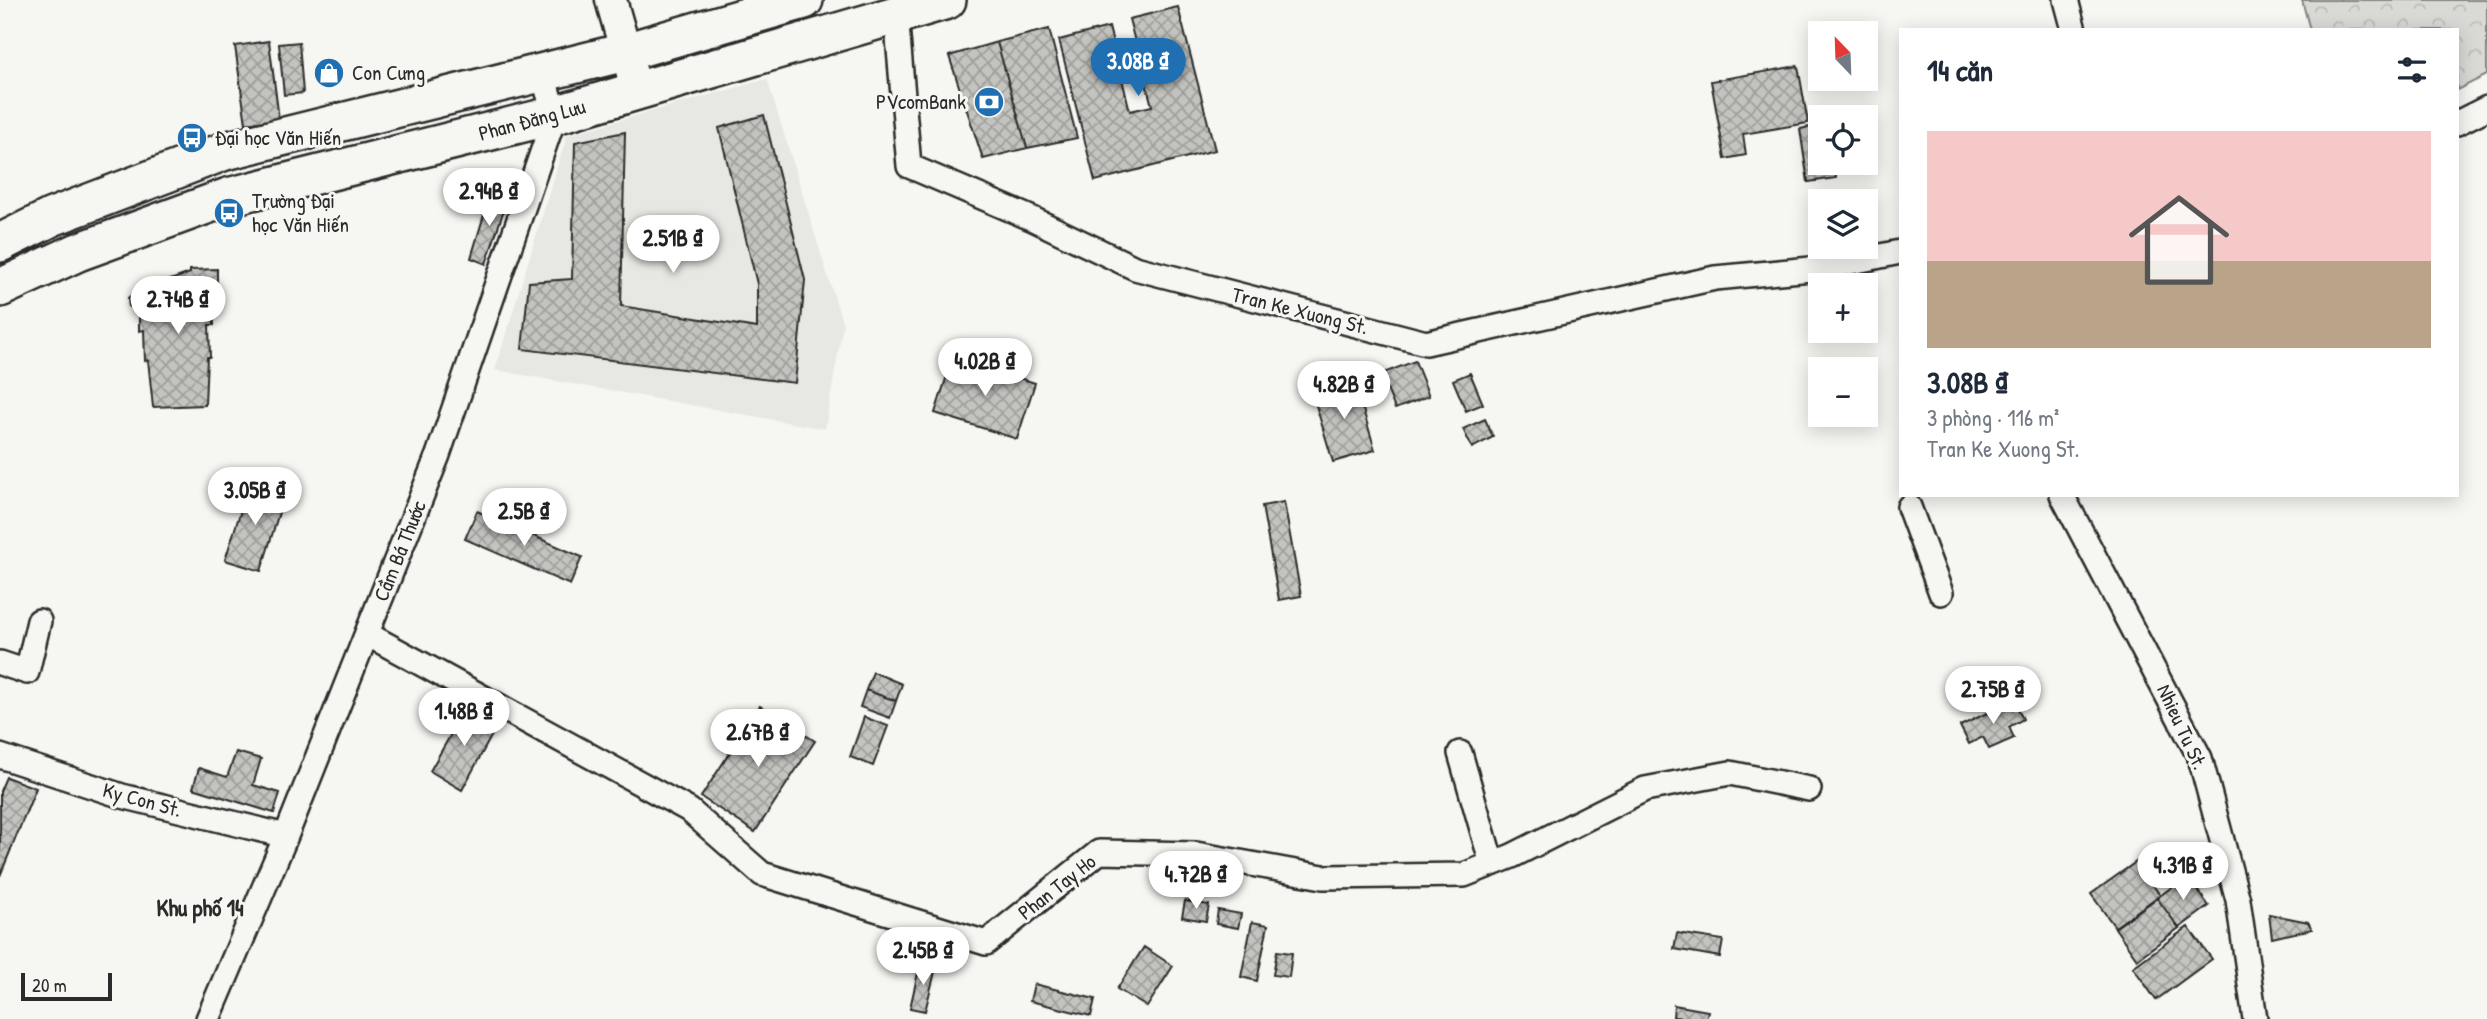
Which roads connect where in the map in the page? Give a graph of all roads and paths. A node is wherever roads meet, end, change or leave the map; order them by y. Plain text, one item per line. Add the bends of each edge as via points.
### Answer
1 (611, 0) edge
2 (804, 0) edge
3 (947, 0) edge
4 (2066, 0) edge
5 (896, 14) junction
6 (2073, 28) edge
7 (625, 52) junction
8 (542, 73) junction
9 (637, 91) junction
10 (2487, 108) edge
11 (555, 115) junction
12 (2459, 122) edge
13 (0, 243) edge
14 (1899, 252) edge
15 (0, 288) edge
16 (2063, 497) edge
17 (1909, 507) dead end
18 (1941, 593) dead end
19 (39, 621) dead end
20 (367, 634) junction
21 (0, 663) edge
22 (1460, 753) dead end
23 (0, 757) edge
24 (1809, 789) dead end
25 (286, 836) junction
26 (1492, 864) junction
27 (208, 1019) edge
28 (2255, 1019) edge

1 - 7 street
2 - 7 main road, Phan Đăng Lưu
3 - 5 main road, Phan Đăng Lưu
4 - 6 street
5 - 9 main road, Phan Đăng Lưu
5 - 14 street, Tran Ke Xuong St. via 909,166 1135,268 1426,342 1715,278 1822,268
7 - 8 main road, Phan Đăng Lưu
7 - 9 street
8 - 11 street
8 - 13 main road, Phan Đăng Lưu via 225,151 52,217
9 - 11 main road, Phan Đăng Lưu
10 - 12 street
11 - 15 main road, Phan Đăng Lưu via 228,197 78,252
11 - 20 street, Cầm Bá Thước via 438,455
16 - 28 street, Nhieu Tu St. via 2200,758 2238,900
17 - 18 street
19 - 21 street via 27,672
20 - 25 street, Cầm Bá Thước
20 - 26 street, Phan Tay Ho via 689,810 762,874 986,943 1099,852 1196,854 1323,877 1464,875
22 - 26 street
23 - 25 street, Ky Con St. via 122,796
24 - 26 street, Phan Tay Ho via 1730,773 1645,789
25 - 27 street, Cầm Bá Thước

